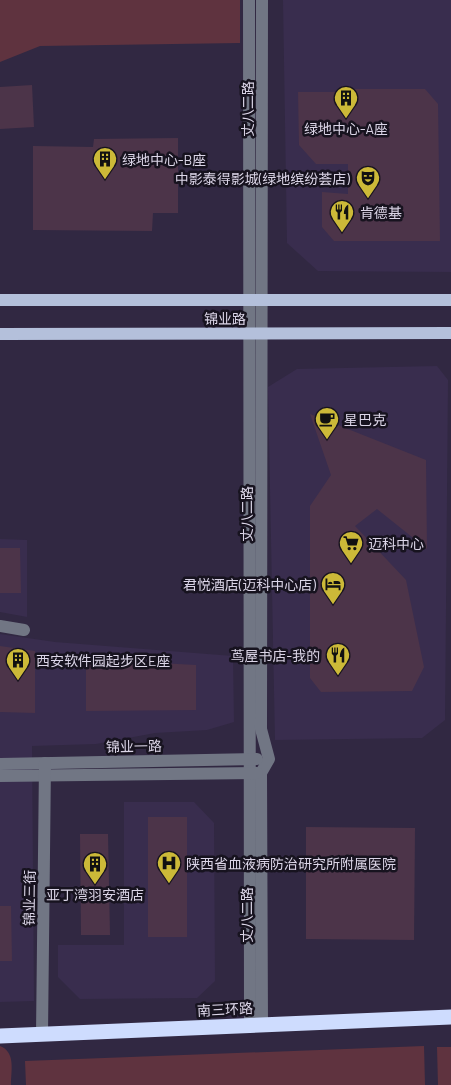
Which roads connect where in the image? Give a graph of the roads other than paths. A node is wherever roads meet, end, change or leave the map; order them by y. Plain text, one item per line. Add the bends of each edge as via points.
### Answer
1 (249, 0) edge
2 (262, 0) edge
3 (0, 300) edge
4 (256, 300) junction
5 (451, 300) edge
6 (255, 333) junction
7 (451, 333) edge
8 (0, 334) edge
9 (0, 626) edge
10 (24, 630) dead end
11 (250, 759) junction
12 (269, 759) junction
13 (0, 764) edge
14 (45, 769) junction
15 (255, 773) junction
16 (0, 776) edge
17 (451, 1017) edge
18 (256, 1024) junction
19 (42, 1034) junction
20 (0, 1036) edge

1 - 4 street, 丈八二路
2 - 4 street, 丈八二路
3 - 4 main road, 锦业路
4 - 5 main road, 锦业路
4 - 6 street, 丈八二路
6 - 7 main road, 锦业路
6 - 8 main road, 锦业路
6 - 11 street, 丈八二路
6 - 12 street, 丈八二路 via 261,729
9 - 10 street
11 - 12 street, 锦业一路
11 - 14 street, 锦业一路
11 - 15 street, 丈八二路
12 - 15 street, 丈八二路
13 - 14 street, 锦业一路
14 - 15 street, 锦业一路
14 - 16 street, 锦业一路
14 - 19 street, 锦业三街
15 - 18 street, 丈八二路
17 - 18 highway, 南三环路
18 - 19 highway, 南三环路
19 - 20 highway, 南三环路

